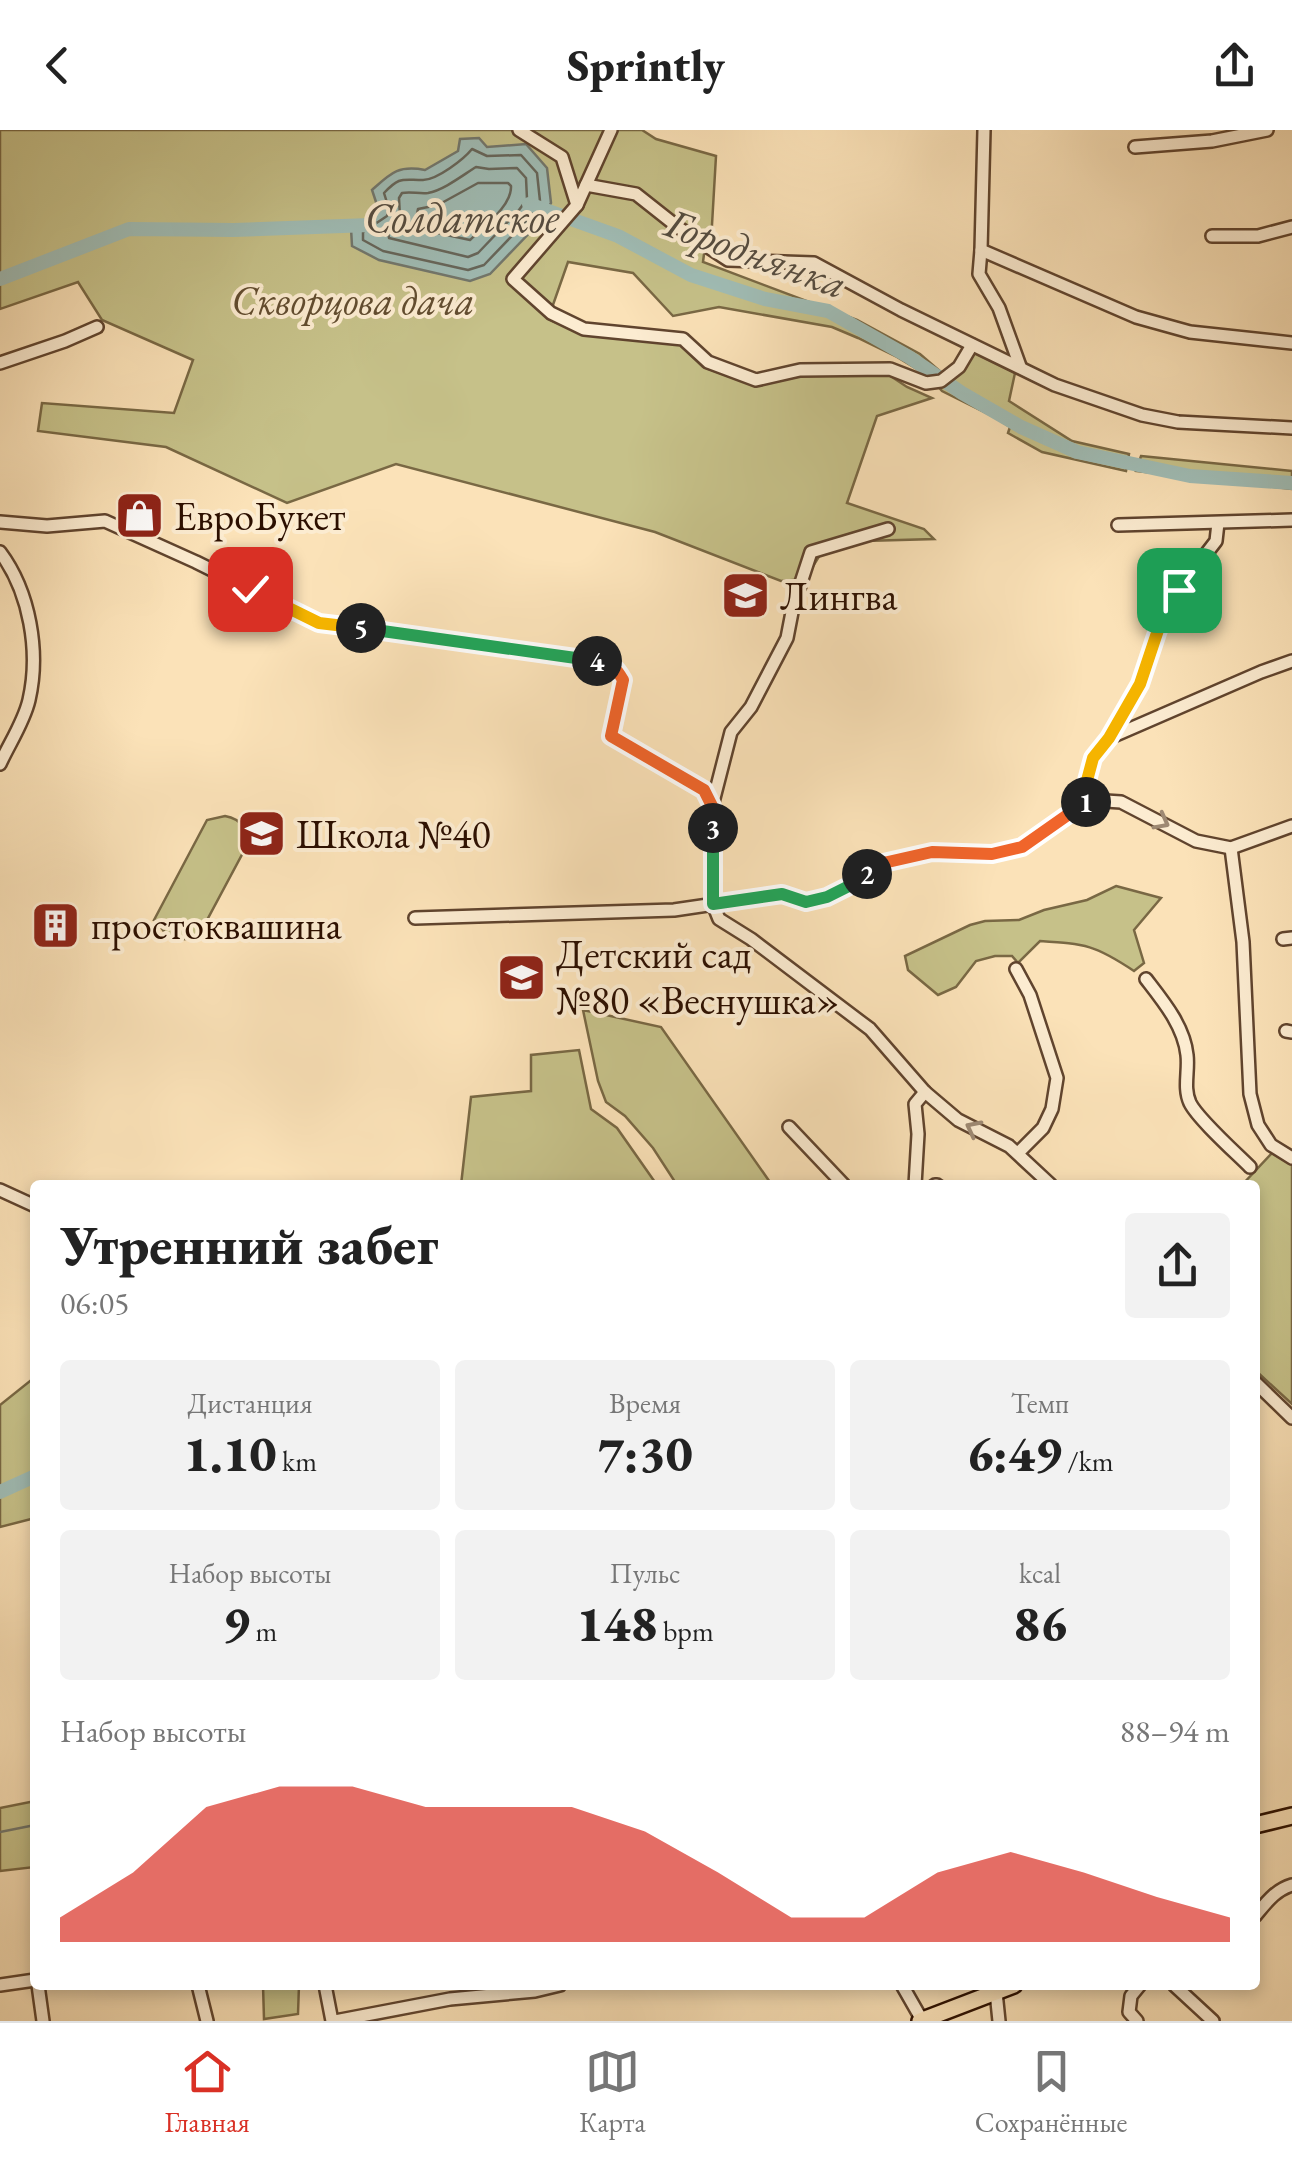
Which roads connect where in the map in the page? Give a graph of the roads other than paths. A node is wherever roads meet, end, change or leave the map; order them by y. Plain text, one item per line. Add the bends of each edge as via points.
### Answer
1 (519, 130) edge
2 (611, 130) edge
3 (984, 130) edge
4 (1267, 130) edge
5 (1134, 147) dead end
6 (586, 185) junction
7 (577, 205) junction
8 (1292, 227) edge
9 (1212, 236) dead end
10 (981, 250) junction
11 (97, 327) dead end
12 (1292, 342) edge
13 (972, 345) junction
14 (0, 362) edge
15 (1020, 366) junction
16 (1292, 428) edge
17 (1292, 520) edge
18 (0, 522) edge
19 (1218, 523) junction
20 (1118, 525) dead end
21 (888, 529) dead end
22 (0, 552) edge
23 (1292, 661) edge
24 (1109, 738) junction
25 (0, 764) edge
26 (1090, 800) junction
27 (712, 806) junction
28 (1292, 826) edge
29 (1230, 848) junction
30 (713, 904) junction
31 (415, 918) dead end
32 (1016, 969) dead end
33 (1146, 979) dead end
34 (926, 1092) junction
35 (789, 1127) dead end
36 (1018, 1153) junction
37 (1292, 1158) edge
38 (1250, 1167) dead end
39 (839, 1180) edge
40 (916, 1180) edge
41 (1046, 1180) edge
42 (0, 1190) edge
43 (30, 1204) edge
44 (1260, 1387) edge
45 (1292, 1418) edge
46 (1292, 1816) edge
47 (1260, 1825) edge
48 (1292, 1886) edge
49 (1260, 1910) edge
50 (30, 1982) edge
51 (0, 1984) edge
52 (37, 1990) edge
53 (199, 1990) edge
54 (326, 1990) edge
55 (538, 1990) edge
56 (905, 1990) edge
57 (1001, 1990) edge
58 (1136, 1990) edge
59 (1180, 1990) edge
60 (448, 1992) edge
61 (996, 1992) junction
62 (921, 2020) edge
63 (43, 2021) edge
64 (207, 2021) edge
65 (333, 2021) edge
66 (999, 2021) edge
67 (1136, 2021) edge
68 (1214, 2021) edge

1 - 7 street via 562,156
2 - 6 street
3 - 10 street
4 - 5 street
6 - 7 street
6 - 13 street via 636,194 728,260 814,264
7 - 13 street via 513,279 550,313 584,329 683,339 708,362 756,380 800,370 890,369 926,383 941,381
8 - 9 street via 1258,236
10 - 12 street via 1136,317 1190,332
10 - 15 street via 980,274
11 - 14 street
13 - 15 street
15 - 16 street via 1142,414
17 - 19 street
18 - 27 street via 105,521 319,623 606,662 623,680 611,736 704,790
19 - 20 street
19 - 24 street via 1216,541 1179,590
21 - 27 street via 811,552 787,638 731,732
22 - 25 street via 33,636 33,674 28,704
23 - 24 street
24 - 26 street via 1093,758 1085,788
26 -> 29 street via 1122,802 1196,841
26 - 30 street via 1022,847 992,854 932,852 879,864 857,882 806,902 782,894
27 - 30 street
28 - 29 street
29 - 37 street via 1243,942 1250,1094 1271,1145
30 - 31 street
30 - 34 street via 720,919 870,1029
32 - 36 street via 1057,1078 1052,1109
33 - 38 street via 1181,1032 1190,1103
36 -> 34 street via 958,1120
34 - 40 street via 915,1104
35 - 39 street
36 - 41 street
42 - 43 street
44 - 45 street
46 - 47 main road
48 - 49 street
50 - 51 street
52 - 63 street
53 - 64 street
54 - 65 street
55 - 60 street
56 - 62 street
57 - 61 main road
58 - 67 street via 1128,2012
59 - 68 street
60 - 65 street
61 - 62 main road
61 - 66 street

